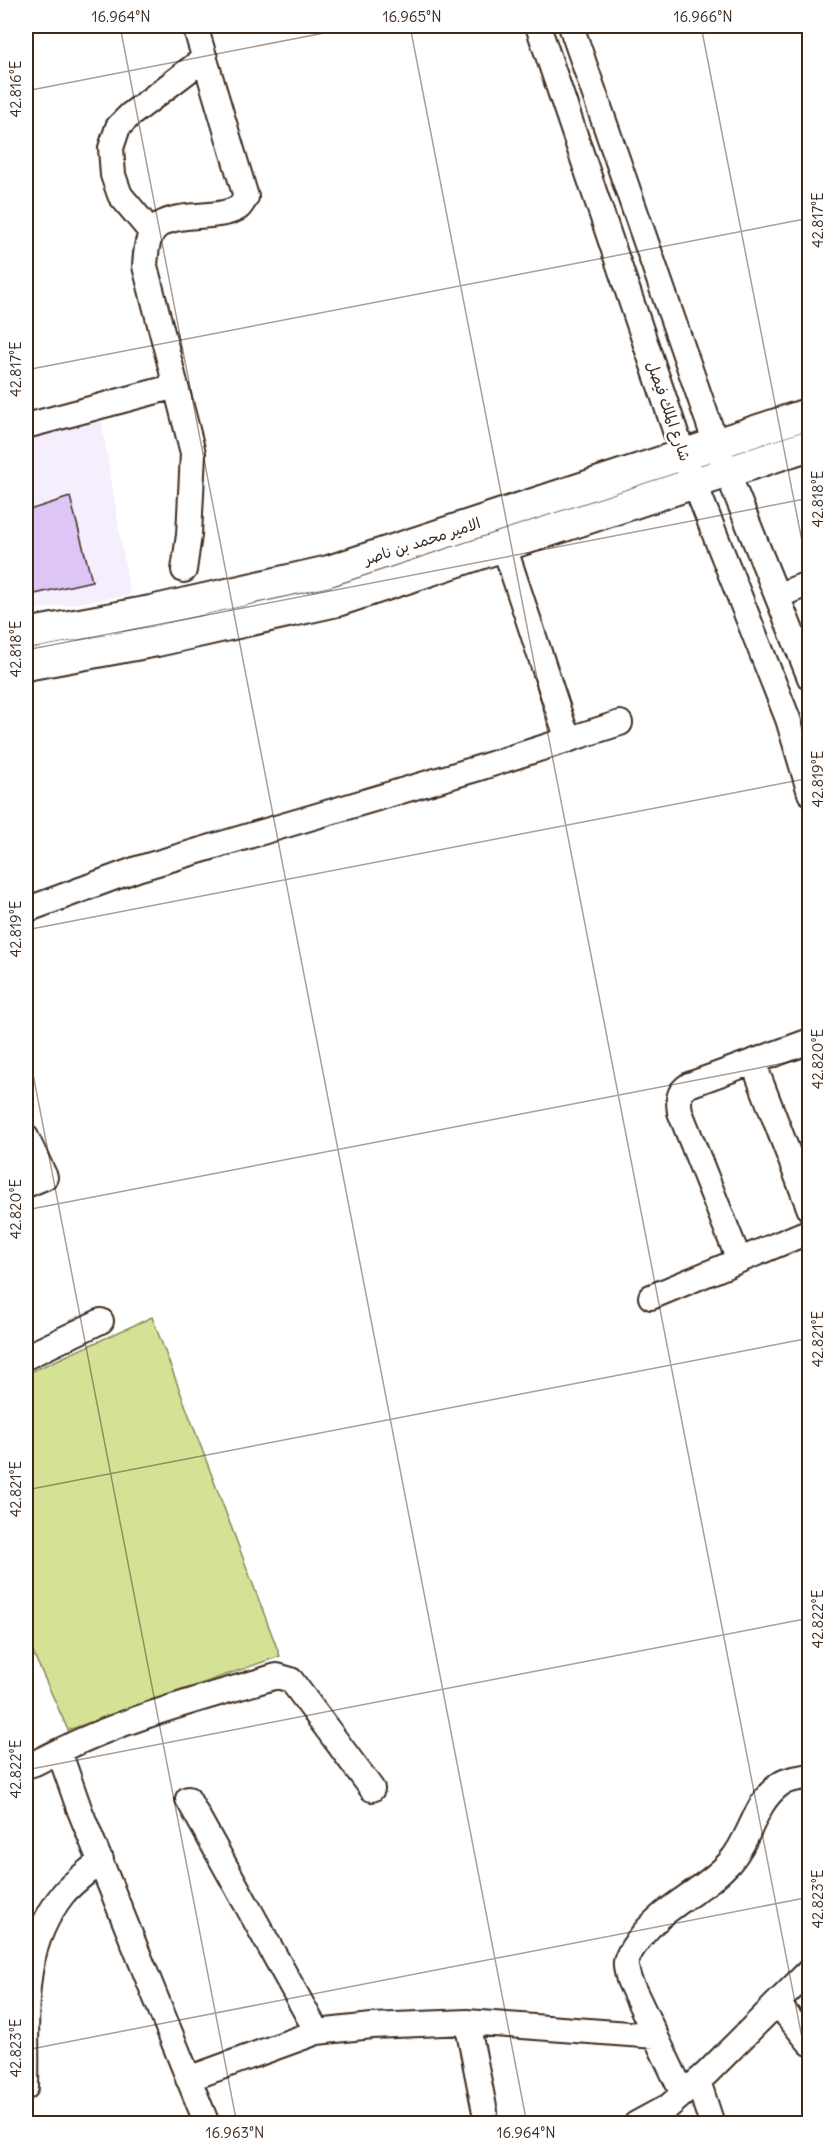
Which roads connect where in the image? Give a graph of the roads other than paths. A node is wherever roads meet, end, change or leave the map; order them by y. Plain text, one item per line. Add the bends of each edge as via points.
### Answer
1 (195, 26) edge
2 (538, 26) edge
3 (572, 26) edge
4 (205, 58) junction
5 (152, 233) junction
6 (176, 386) junction
7 (810, 413) edge
8 (26, 426) edge
9 (716, 444) junction
10 (810, 445) edge
11 (683, 454) junction
12 (728, 472) junction
13 (694, 483) junction
14 (504, 546) junction
15 (184, 570) dead end
16 (810, 583) edge
17 (777, 596) junction
18 (26, 634) edge
19 (26, 665) edge
20 (810, 678) edge
21 (620, 723) dead end
22 (568, 740) junction
23 (810, 793) edge
24 (26, 910) edge
25 (810, 1041) edge
26 (753, 1062) junction
27 (26, 1137) edge
28 (26, 1185) edge
29 (810, 1210) edge
30 (810, 1231) edge
31 (739, 1260) junction
32 (651, 1297) dead end
33 (102, 1321) dead end
34 (26, 1357) edge
35 (59, 1751) junction
36 (26, 1766) edge
37 (810, 1776) edge
38 (372, 1789) dead end
39 (188, 1798) dead end
40 (101, 1860) junction
41 (810, 1970) edge
42 (777, 2003) junction
43 (467, 2022) junction
44 (317, 2032) junction
45 (656, 2036) junction
46 (810, 2043) edge
47 (188, 2079) junction
48 (26, 2087) edge
49 (691, 2088) junction
50 (485, 2112) dead end
51 (207, 2124) edge
52 (636, 2124) edge
53 (712, 2124) edge

1 - 4 street
2 - 11 street, شارع الملك فيصل
3 - 9 street
4 - 5 street via 130,115 118,128 111,148 113,175 120,195
4 - 5 street via 246,197 239,208 164,222
5 - 6 street via 145,266
6 - 8 street
6 - 15 street via 193,453
7 - 9 main road, الامير محمد بن ناصر
9 - 11 main road, الامير محمد بن ناصر
9 - 12 street
10 - 12 main road, الامير محمد بن ناصر
11 - 13 street, شارع الملك فيصل
11 - 18 main road, الامير محمد بن ناصر via 329,572
12 - 13 main road, الامير محمد بن ناصر
12 - 17 street
13 - 14 main road, الامير محمد بن ناصر
13 - 23 street, شارع الملك فيصل via 788,719
14 - 19 main road, الامير محمد بن ناصر via 337,601
14 - 22 street
16 - 17 street
17 - 20 street
21 - 22 street
22 - 24 street via 137,869
25 - 26 street
26 - 29 street
26 - 31 street via 689,1085 681,1090 678,1099
27 - 28 street via 45,1177
30 - 31 street
31 - 32 street
33 - 34 street
35 - 36 street
35 - 38 street via 171,1707 277,1676 291,1680
35 - 40 street
37 - 45 street via 780,1784 761,1804 732,1860 716,1876 662,1913 633,1947 626,1963 629,1980
39 - 44 street
40 - 47 street
40 - 48 street via 64,1893 42,1926 29,1971
41 - 42 street
42 - 46 street
42 - 49 street
43 - 44 street
43 - 45 street
43 - 50 street
44 - 47 street
45 - 49 street
47 - 51 street
49 - 52 street via 669,2106
49 - 53 street

